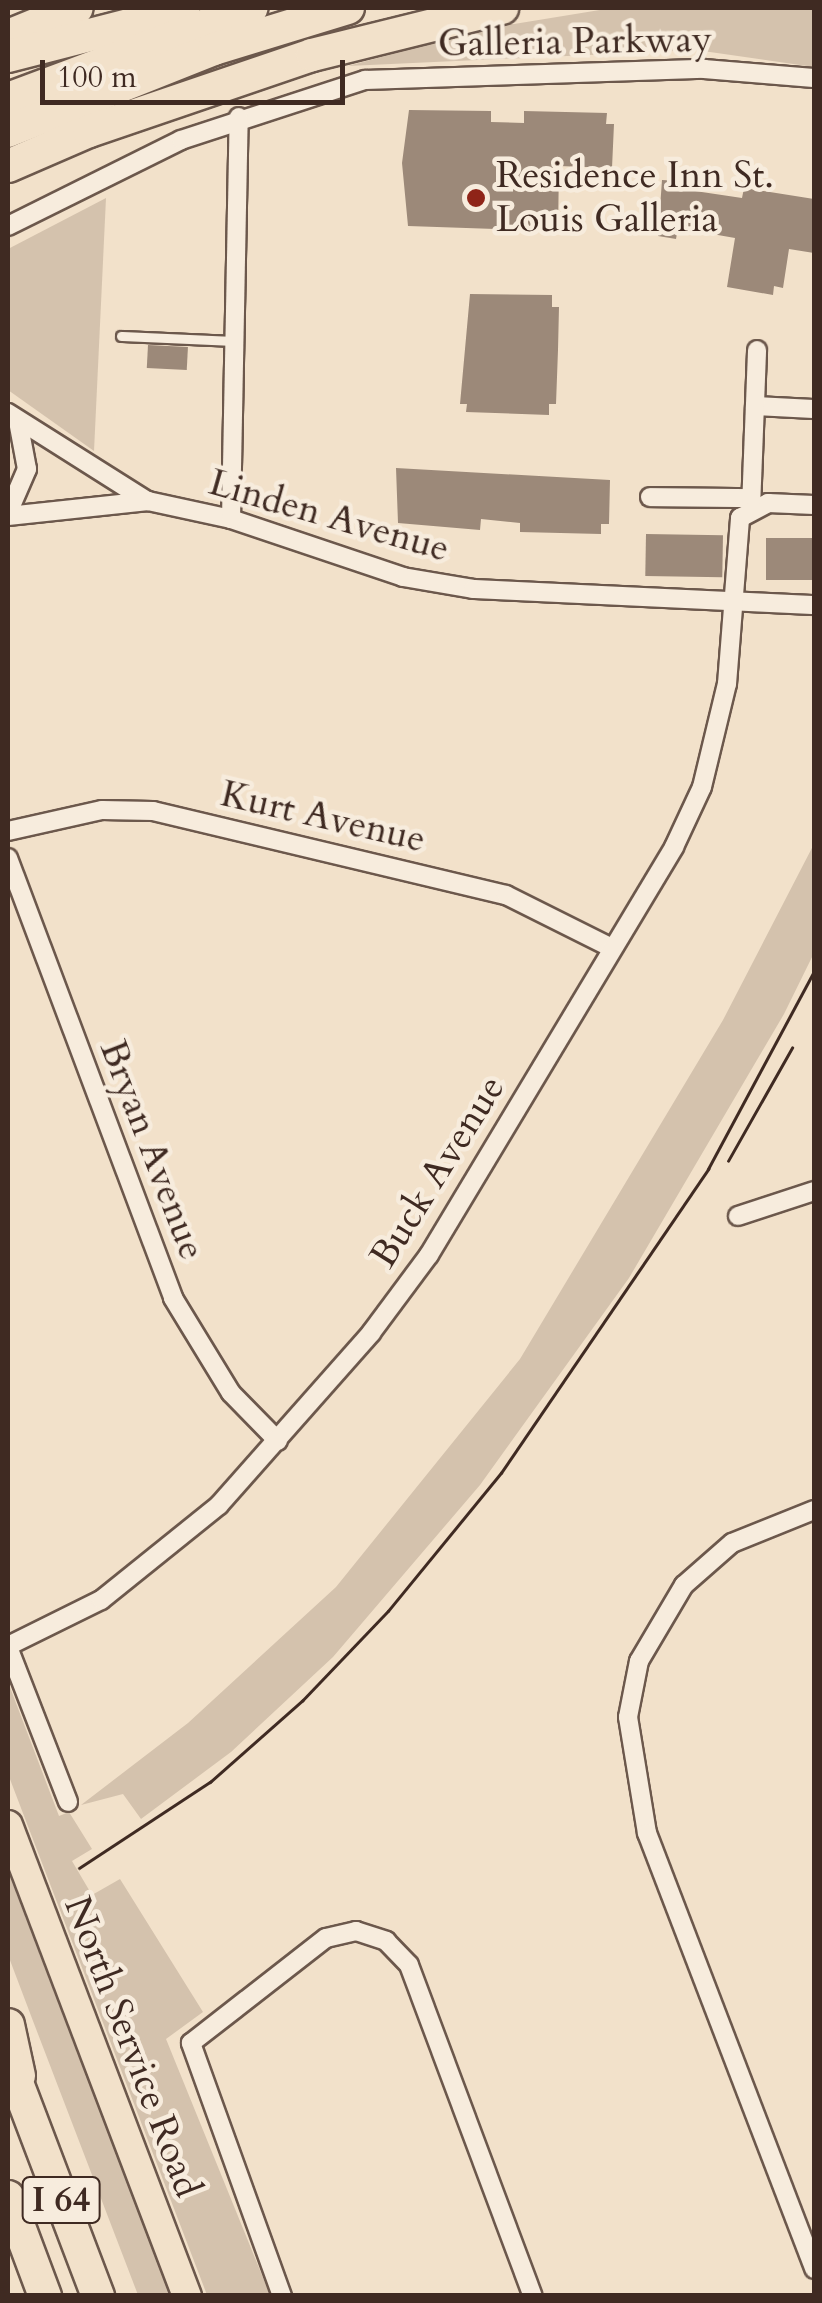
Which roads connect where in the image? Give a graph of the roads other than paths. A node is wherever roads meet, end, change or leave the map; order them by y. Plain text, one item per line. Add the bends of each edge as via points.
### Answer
1 (76, 8) edge
2 (197, 8) edge
3 (252, 8) edge
4 (348, 8) edge
5 (502, 8) edge
6 (8, 36) edge
7 (8, 56) edge
8 (814, 78) edge
9 (8, 98) edge
10 (181, 101) junction
11 (240, 117) junction
12 (8, 131) edge
13 (8, 166) edge
14 (8, 185) edge
15 (8, 226) edge
16 (121, 336) dead end
17 (234, 341) junction
18 (758, 350) dead end
19 (755, 406) junction
20 (814, 410) edge
21 (13, 417) edge
22 (650, 496) dead end
23 (148, 501) junction
24 (751, 503) junction
25 (814, 505) edge
26 (8, 514) edge
27 (230, 519) junction
28 (733, 600) junction
29 (814, 605) edge
30 (8, 830) edge
31 (8, 858) edge
32 (612, 948) junction
33 (814, 1191) edge
34 (738, 1216) dead end
35 (278, 1441) junction
36 (814, 1510) edge
37 (8, 1646) edge
38 (68, 1802) dead end
39 (8, 1826) edge
40 (8, 2026) edge
41 (8, 2059) edge
42 (26, 2105) junction
43 (8, 2197) edge
44 (796, 2221) junction
45 (814, 2234) edge
46 (814, 2269) edge
47 (45, 2296) edge
48 (98, 2296) edge
49 (187, 2296) edge
50 (282, 2296) edge
51 (532, 2296) edge

1 - 6 highway
2 - 7 highway
3 - 9 highway
4 - 12 highway via 214,49
5 - 10 highway via 312,55
8 - 11 street, Galleria Parkway via 704,69 366,80
10 - 13 highway
10 - 14 highway
11 - 15 street, Galleria Parkway
11 - 17 street
16 - 17 lane
17 - 27 street
18 - 19 street, Buck Avenue
19 - 20 street
19 - 24 street, Buck Avenue
21 - 23 street
21 - 26 street via 26,468
22 - 24 street
23 - 26 street, Linden Avenue
23 - 27 street, Linden Avenue
24 - 25 street
24 - 28 street, Buck Avenue via 740,518
27 - 28 street, Linden Avenue via 338,558 455,586
28 - 29 street, Linden Avenue
28 - 32 street, Buck Avenue via 727,684 702,787
30 - 32 street, Kurt Avenue via 102,810 153,811 506,896
31 - 35 street, Bryan Avenue via 173,1298 231,1393
32 - 35 street, Buck Avenue via 428,1255
33 - 34 street
35 - 37 street, Buck Avenue via 162,1555 101,1600
36 - 44 street via 732,1543 684,1585 640,1660 628,1717 647,1834
37 - 38 street
39 - 49 main road, North Service Road
40 - 42 highway
41 - 42 highway, I 64
42 - 48 highway, I 64
43 - 47 highway, I 64
44 - 45 street
44 - 46 street
50 - 51 street via 191,2043 326,1938 356,1931 386,1941 409,1965

